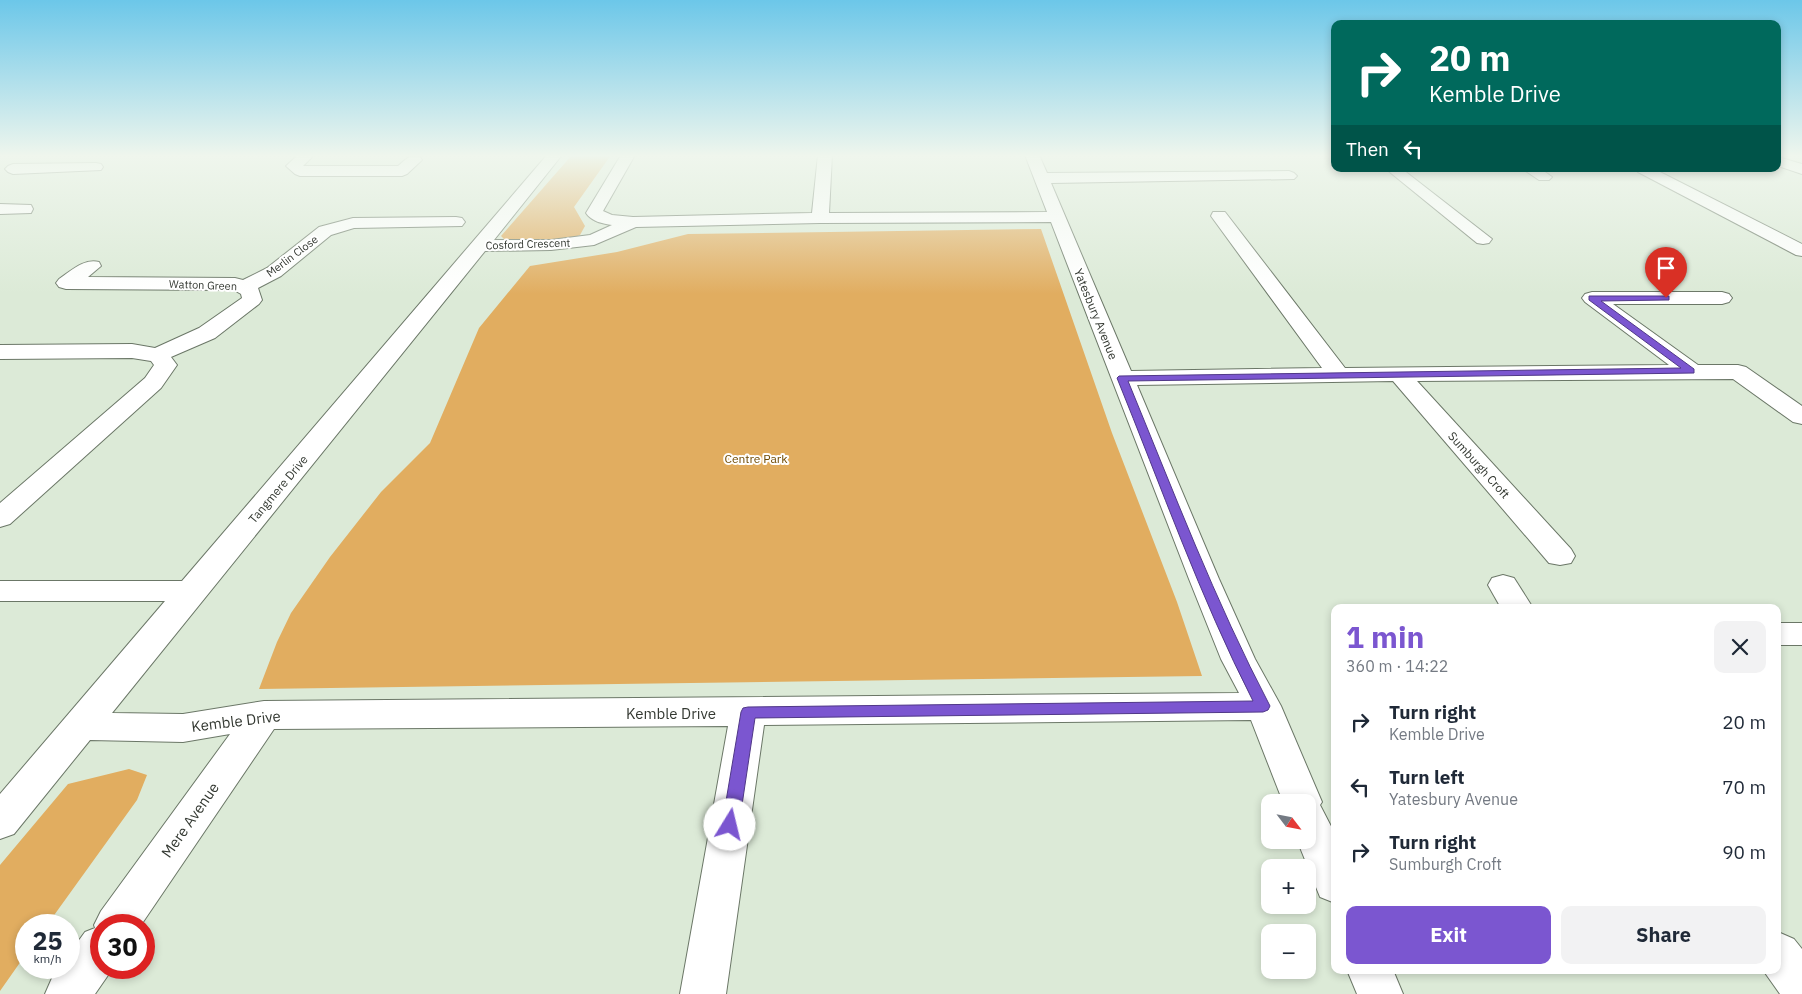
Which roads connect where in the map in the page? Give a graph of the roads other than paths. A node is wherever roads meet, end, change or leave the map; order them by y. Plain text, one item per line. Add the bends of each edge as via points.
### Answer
1 (517, 201) edge
2 (601, 201) edge
3 (822, 201) edge
4 (1050, 201) edge
5 (1433, 201) edge
6 (1706, 201) edge
7 (0, 209) edge
8 (25, 209) dead end
9 (1448, 213) junction
10 (1474, 213) dead end
11 (1219, 216) dead end
12 (1056, 217) junction
13 (820, 218) junction
14 (429, 222) junction
15 (456, 222) dead end
16 (633, 222) junction
17 (414, 236) dead end
18 (1483, 239) dead end
19 (480, 246) junction
20 (1802, 251) edge
21 (92, 266) dead end
22 (245, 287) junction
23 (1722, 298) dead end
24 (2, 353) edge
25 (158, 355) junction
26 (1691, 371) junction
27 (1339, 374) junction
28 (1398, 374) junction
29 (1122, 378) junction
30 (1802, 417) edge
31 (0, 518) edge
32 (1560, 556) dead end
33 (0, 591) edge
34 (194, 591) junction
35 (1781, 634) edge
36 (1802, 634) edge
37 (1263, 706) junction
38 (748, 712) junction
39 (264, 715) junction
40 (80, 726) junction
41 (1299, 794) edge
42 (0, 822) edge
43 (1316, 837) edge
44 (1331, 874) edge
45 (124, 914) edge
46 (1781, 958) edge
47 (90, 963) edge
48 (1372, 974) edge
49 (1802, 986) edge
50 (68, 994) edge
51 (703, 994) edge
52 (1380, 994) edge

1 - 19 street, Tangmere Drive
2 - 16 street, Cosford Crescent via 594,214 608,220
3 - 13 street
4 - 12 street, Yatesbury Avenue
5 - 9 street
6 - 20 street
7 - 8 street
9 - 10 street
9 - 18 street
11 - 27 street
12 - 13 street, Cosford Crescent
12 - 29 street, Yatesbury Avenue
13 - 16 street, Cosford Crescent
14 - 15 street, Merlin Close
14 - 17 street
14 - 22 street, Merlin Close via 353,223 324,231 274,272
16 - 19 street, Cosford Crescent via 594,240 551,245
19 - 34 street, Tangmere Drive
21 - 22 street, Watton Green via 66,283 228,284
22 - 25 street, Watton Green via 251,292 252,300 206,333
23 - 26 street via 1592,298
24 - 25 street via 132,351
25 - 31 street via 166,366 153,383
26 - 28 street
26 - 30 street via 1738,372
27 - 28 street
27 - 29 street
28 - 32 street, Sumburgh Croft
29 - 37 street, Yatesbury Avenue via 1238,659
33 - 34 street
34 - 40 street, Tangmere Drive
35 - 36 street
37 - 38 street, Kemble Drive
37 - 41 street, Yatesbury Avenue
38 - 39 street, Kemble Drive
38 - 51 street
39 - 40 street, Kemble Drive via 183,728
39 - 45 street, Mere Avenue
40 - 42 street, Tangmere Drive
43 - 44 street
46 - 49 street
47 - 50 street
48 - 52 street

